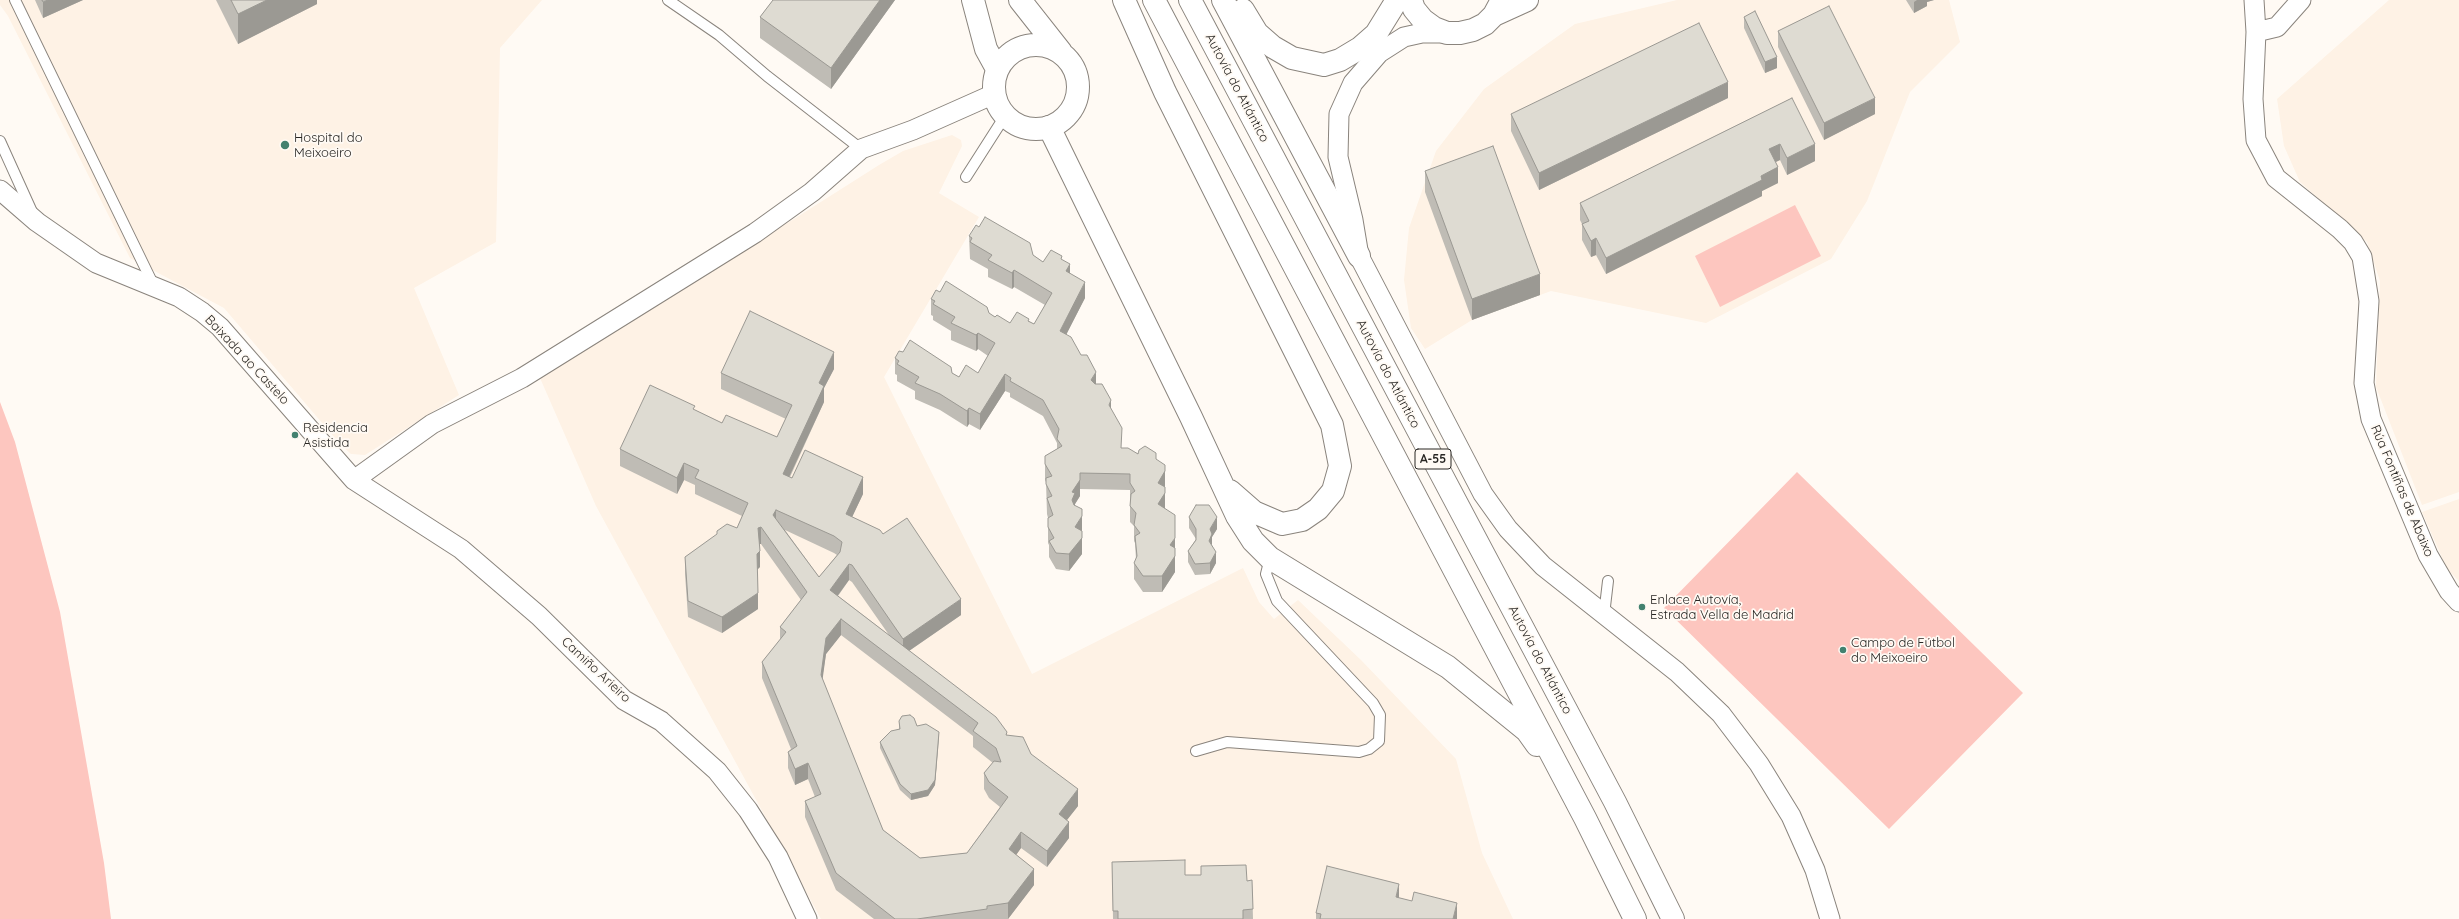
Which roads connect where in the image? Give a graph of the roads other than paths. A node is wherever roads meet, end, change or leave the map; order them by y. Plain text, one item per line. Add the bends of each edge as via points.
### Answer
1 (15, 0) edge
2 (668, 0) edge
3 (974, 0) edge
4 (1124, 0) edge
5 (1154, 0) edge
6 (1190, 0) edge
7 (1223, 0) edge
8 (1237, 0) edge
9 (1397, 0) edge
10 (1411, 0) edge
11 (1527, 0) edge
12 (2254, 0) edge
13 (2301, 0) edge
14 (1019, 1) edge
15 (1498, 7) edge
16 (1447, 32) junction
17 (2256, 32) junction
18 (1061, 52) junction
19 (997, 69) junction
20 (994, 94) junction
21 (1005, 116) junction
22 (1049, 128) junction
23 (0, 141) edge
24 (861, 149) junction
25 (966, 177) dead end
26 (3, 198) edge
27 (37, 222) junction
28 (1359, 256) junction
29 (155, 287) junction
30 (354, 480) junction
31 (1224, 486) junction
32 (1270, 558) junction
33 (1608, 581) dead end
34 (2459, 602) edge
35 (1604, 615) junction
36 (1196, 751) dead end
37 (1585, 818) junction
38 (807, 919) edge
39 (1635, 919) edge
40 (1673, 919) edge
41 (1830, 919) edge

1 - 29 lane
2 - 24 lane via 718,35
3 - 19 main road via 986,49
4 - 31 main road via 1165,92 1332,425 1340,466 1333,491 1318,509 1302,520 1282,524 1254,512
5 - 37 main road, A-55
6 - 40 main road, Autovía do Atlántico / A-55 via 1611,795
7 - 28 main road
8 - 9 main road via 1257,33 1272,47 1292,58 1324,65 1340,60 1376,34
10 - 16 main road via 1422,20 1434,28
11 - 15 main road
12 - 17 street, Rúa Fontiñas de Abaixo
13 - 17 street via 2277,27
14 - 18 main road
15 - 16 main road via 1485,24 1473,30
16 - 28 street via 1404,37 1379,53 1353,83 1339,114 1338,157
17 - 34 street, Rúa Fontiñas de Abaixo via 2253,99 2256,140 2276,178 2340,229 2353,242 2362,257 2369,301 2364,383 2371,418 2428,555 2449,591
18 - 19 main road via 1037,44 1025,46 1013,51
18 - 22 main road via 1076,74 1076,100 1066,117
19 - 20 main road
20 - 21 main road
20 - 24 street via 913,130
21 - 22 main road via 1014,124 1025,128
21 - 25 lane
22 - 31 main road
23 - 27 lane
24 - 30 street via 812,192 755,233 522,378 432,424
26 - 27 street, Baixada ao Castelo
27 - 29 street, Baixada ao Castelo via 96,263
28 - 35 street via 1483,494 1508,529 1543,566
29 - 30 street, Baixada ao Castelo via 179,297 220,327
30 - 38 street, Camiño Arieiro via 461,549 539,616 624,700 661,722 717,771 748,810 778,857
31 - 32 main road via 1253,541
32 - 36 lane via 1266,574 1277,601 1373,703 1380,716 1379,741 1369,749 1359,752 1227,742
32 - 37 main road via 1448,667 1527,731
33 - 35 lane
35 - 41 street via 1677,672 1721,714 1759,764 1791,816 1815,870
37 - 39 main road, A-55

